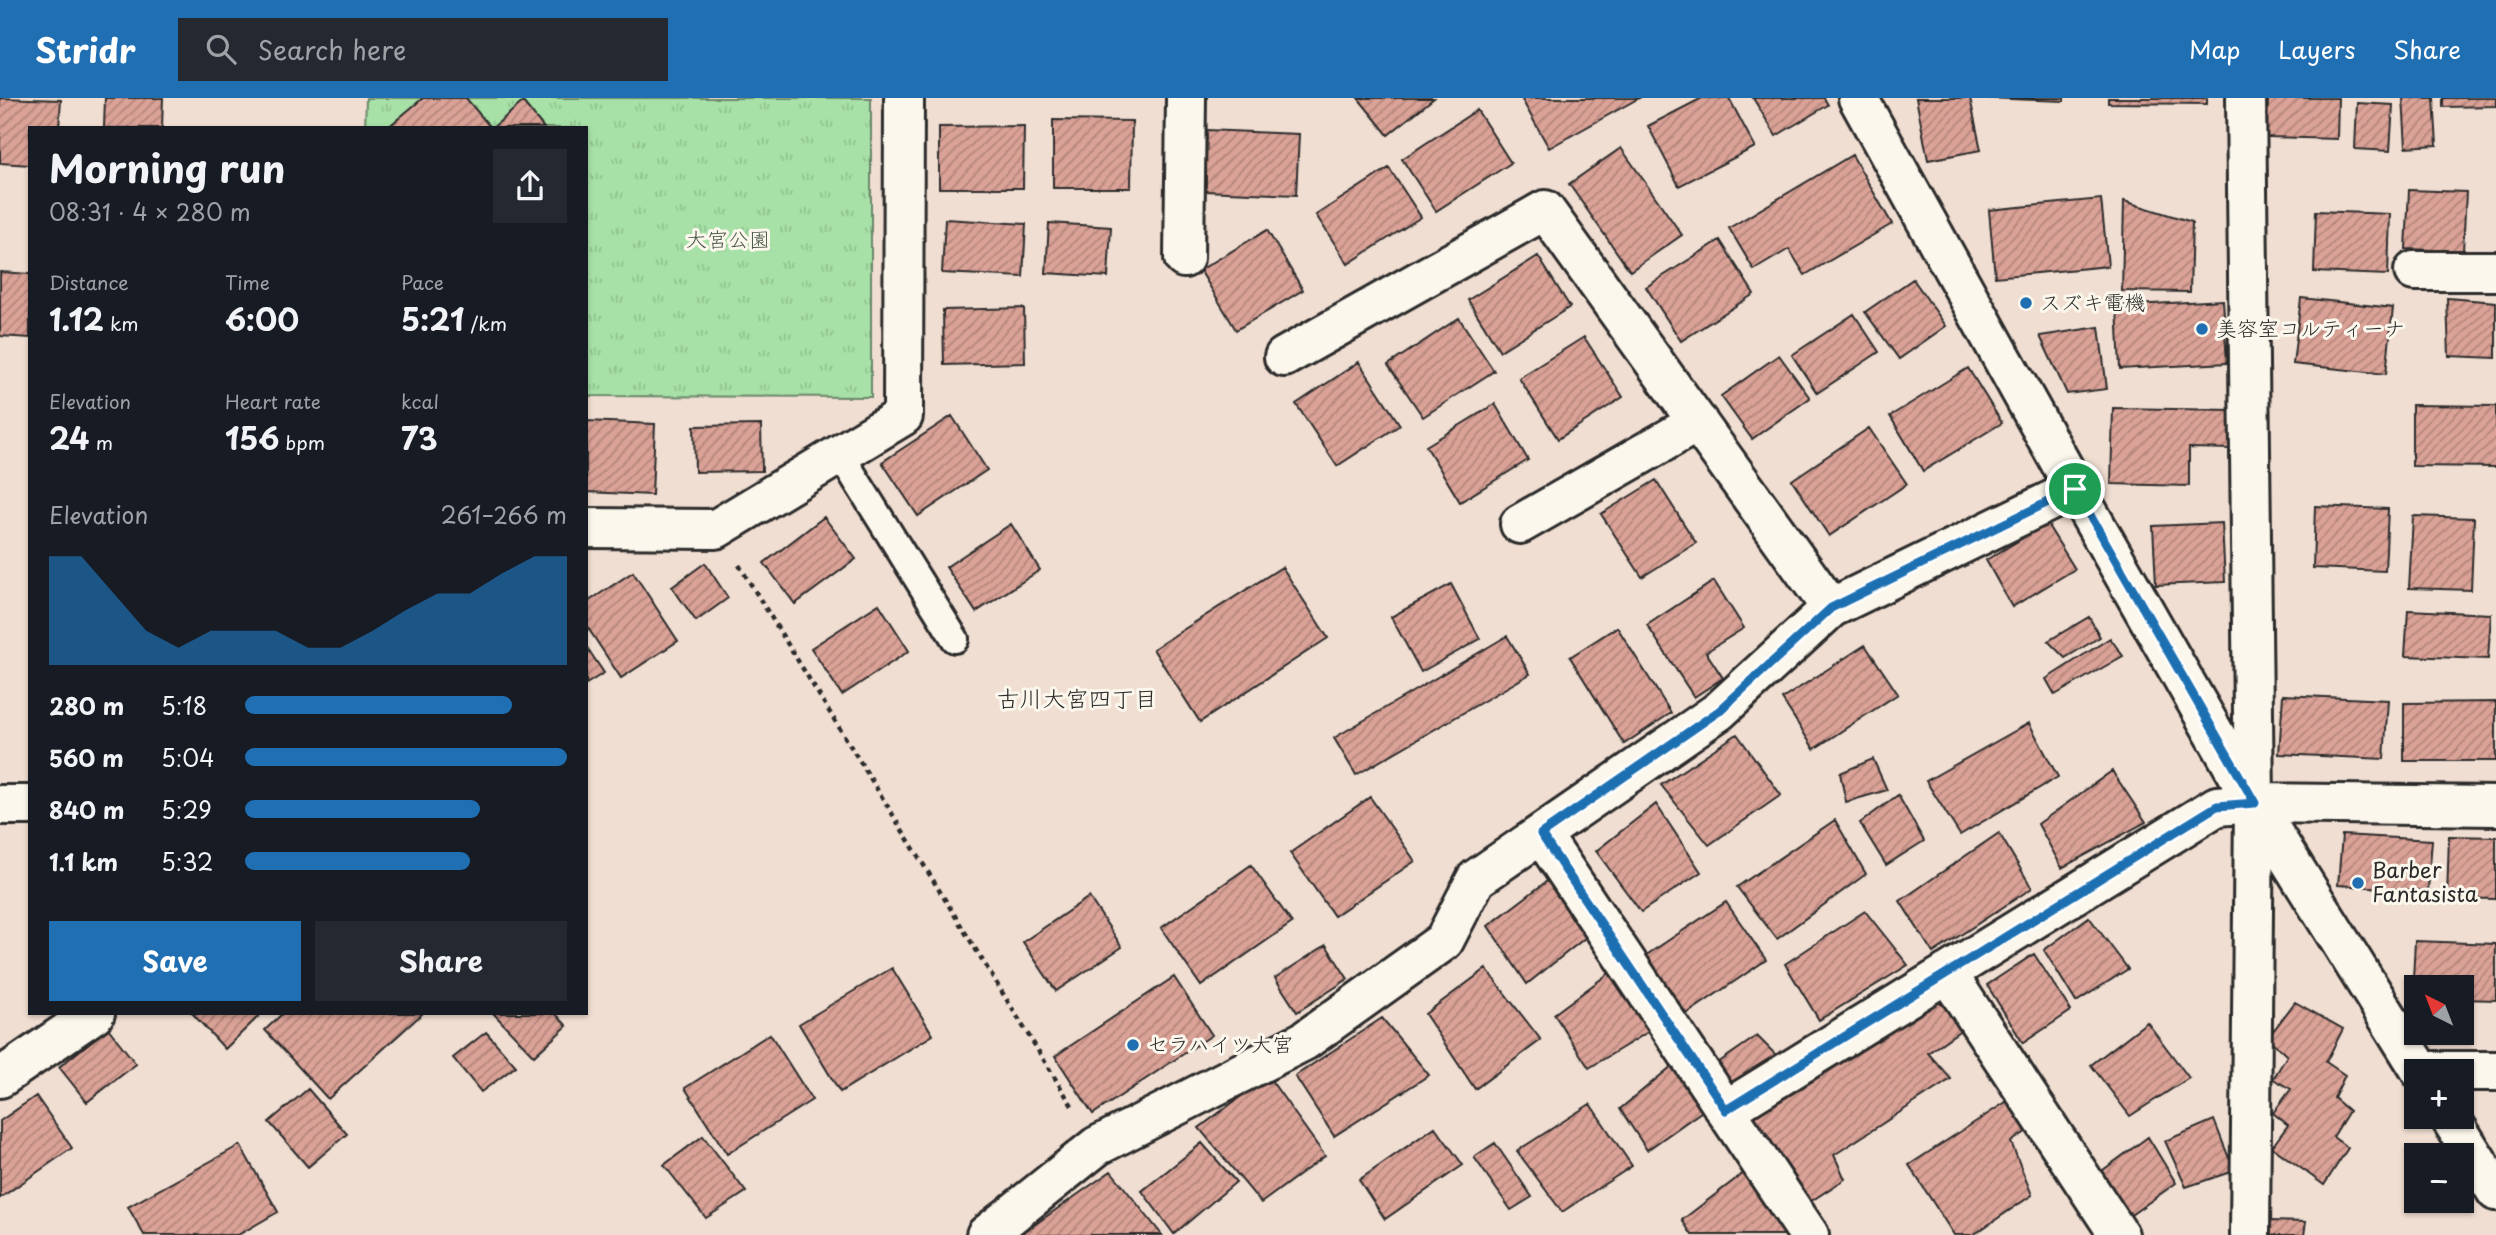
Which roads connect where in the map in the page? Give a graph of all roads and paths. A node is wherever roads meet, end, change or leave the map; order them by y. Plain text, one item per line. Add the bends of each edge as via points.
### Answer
1 (904, 98) edge
2 (1186, 98) edge
3 (1858, 98) edge
4 (2246, 98) edge
5 (1184, 258) dead end
6 (2414, 271) dead end
7 (2496, 271) edge
8 (1283, 357) dead end
9 (1698, 422) junction
10 (840, 454) junction
11 (2075, 489) junction
12 (1520, 523) dead end
13 (588, 527) edge
14 (716, 529) junction
15 (1831, 608) junction
16 (955, 639) dead end
17 (2255, 803) junction
18 (0, 805) edge
19 (28, 805) edge
20 (2496, 806) edge
21 (1541, 834) junction
22 (1947, 973) junction
23 (92, 1015) edge
24 (2414, 1059) edge
25 (2474, 1071) edge
26 (2496, 1071) edge
27 (0, 1078) edge
28 (1726, 1110) junction
29 (2457, 1129) edge
30 (1097, 1146) junction
31 (2496, 1191) edge
32 (986, 1235) edge
33 (1809, 1235) edge
34 (2119, 1235) edge
35 (2250, 1235) edge

1 - 10 street via 902,416
2 - 5 street
3 - 11 street
4 - 17 street
6 - 7 street
8 - 9 street via 1545,210
9 - 12 street
9 - 15 street
10 - 14 street
10 - 16 lane
11 - 15 street
11 - 17 street
13 - 14 street
14 - 30 path
15 - 21 street via 1719,711
17 - 20 street
17 - 22 street via 2217,806
17 - 24 street
17 - 35 street
18 - 19 street
21 - 28 street
21 - 30 street via 1476,878 1444,942 1304,1041
22 - 28 street
22 - 34 street
23 - 27 street
25 - 26 street
28 - 33 street
29 - 31 street
30 - 32 street

